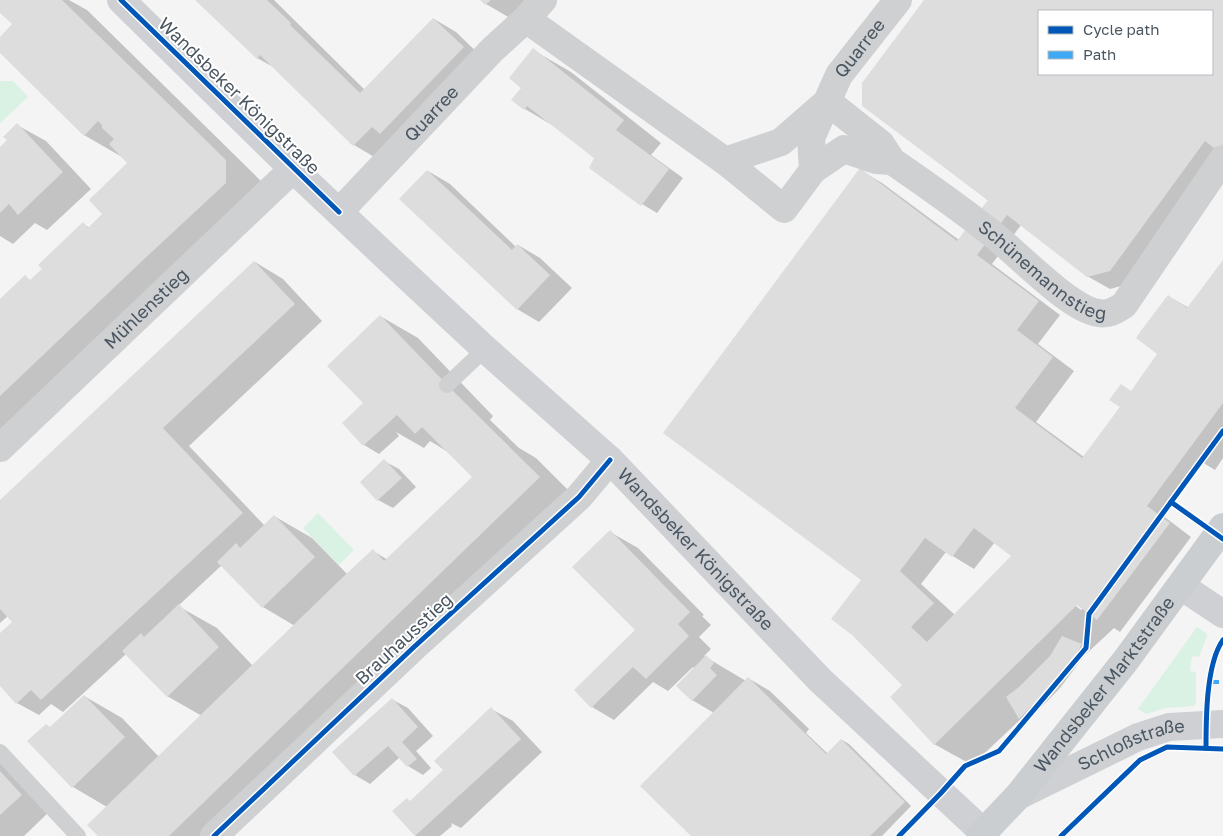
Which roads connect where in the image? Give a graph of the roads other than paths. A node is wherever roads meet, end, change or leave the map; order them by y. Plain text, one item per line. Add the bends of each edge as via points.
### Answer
1 (121, 0) edge
2 (898, 0) edge
3 (535, 10) edge
4 (828, 102) junction
5 (1223, 159) edge
6 (725, 161) junction
7 (892, 161) junction
8 (293, 169) junction
9 (813, 170) junction
10 (339, 212) junction
11 (484, 349) junction
12 (447, 385) dead end
13 (0, 448) edge
14 (610, 460) junction
15 (1223, 527) edge
16 (1181, 586) junction
17 (1223, 614) edge
18 (1223, 724) edge
19 (0, 752) edge
20 (1018, 796) junction
21 (70, 833) edge
22 (982, 834) edge
23 (214, 836) edge

1 - 8 street, Wandsbeker Königstraße
2 - 4 street, Quarree via 839,75
3 - 6 street, Quarree
3 - 10 street, Quarree via 492,50
4 - 6 street, Quarree via 781,142
4 - 7 street, Schünemannstieg via 881,144
4 - 9 street, Quarree via 811,138
5 - 7 street, Schünemannstieg via 1124,305 1113,312 1100,313 1080,306 997,238
6 - 9 street, Quarree via 784,209
7 - 9 street, Quarree via 876,160 844,150
8 - 10 street, Wandsbeker Königstraße
8 - 13 street, Mühlenstieg
10 - 11 street, Wandsbeker Königstraße
11 - 12 lane
11 - 14 street, Wandsbeker Königstraße
14 - 22 street, Wandsbeker Königstraße via 820,680
14 - 23 street, Brauhausstieg via 579,497
15 - 16 main road, Wandsbeker Marktstraße
16 - 17 street
16 - 20 main road, Wandsbeker Marktstraße
18 - 20 street, Schloßstraße via 1169,727 1138,737
19 - 21 lane
20 - 22 main road, Wandsbeker Marktstraße

